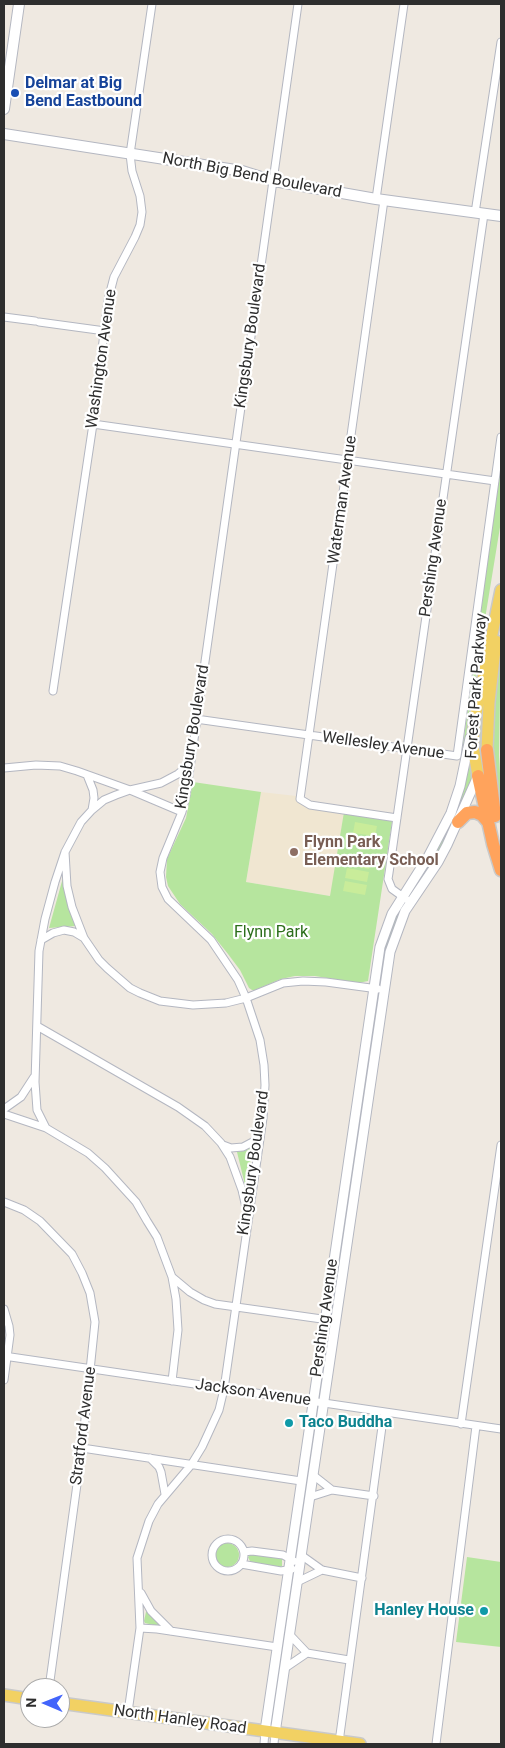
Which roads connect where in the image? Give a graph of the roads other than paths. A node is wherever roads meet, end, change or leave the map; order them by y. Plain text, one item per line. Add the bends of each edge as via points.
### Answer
1 (18, 4) edge
2 (152, 4) edge
3 (298, 4) edge
4 (404, 4) edge
5 (501, 42) edge
6 (4, 109) edge
7 (4, 134) edge
8 (130, 154) junction
9 (274, 181) junction
10 (380, 200) junction
11 (480, 214) junction
12 (501, 216) edge
13 (4, 317) edge
14 (105, 331) junction
15 (93, 424) junction
16 (501, 437) edge
17 (236, 444) junction
18 (348, 461) junction
19 (445, 475) junction
20 (495, 481) junction
21 (501, 587) edge
22 (53, 691) dead end
23 (196, 719) junction
24 (474, 723) junction
25 (310, 735) junction
26 (407, 750) junction
27 (487, 750) junction
28 (190, 764) junction
29 (4, 768) edge
30 (87, 775) junction
31 (478, 776) junction
32 (130, 790) junction
33 (92, 810) junction
34 (182, 812) junction
35 (397, 818) junction
36 (458, 822) junction
37 (488, 822) junction
38 (501, 843) edge
39 (65, 852) junction
40 (501, 870) edge
41 (402, 897) junction
42 (410, 902) junction
43 (84, 938) junction
44 (41, 940) junction
45 (374, 988) junction
46 (385, 990) junction
47 (246, 998) junction
48 (37, 1026) junction
49 (35, 1074) junction
50 (4, 1109) edge
51 (4, 1114) edge
52 (46, 1128) junction
53 (260, 1138) junction
54 (223, 1145) junction
55 (501, 1145) edge
56 (4, 1202) edge
57 (248, 1217) junction
58 (172, 1277) junction
59 (234, 1308) junction
60 (4, 1309) edge
61 (325, 1320) junction
62 (336, 1321) junction
63 (5, 1356) edge
64 (91, 1369) junction
65 (4, 1380) edge
66 (172, 1381) junction
67 (224, 1388) junction
68 (313, 1402) junction
69 (324, 1403) junction
70 (384, 1412) junction
71 (461, 1424) junction
72 (476, 1426) junction
73 (501, 1430) edge
74 (82, 1448) junction
75 (150, 1458) junction
76 (191, 1465) junction
77 (313, 1475) junction
78 (301, 1481) junction
79 (332, 1490) junction
80 (165, 1494) junction
81 (374, 1496) junction
82 (310, 1497) junction
83 (244, 1552) junction
84 (301, 1555) junction
85 (290, 1558) junction
86 (241, 1564) junction
87 (300, 1566) junction
88 (288, 1570) junction
89 (322, 1570) junction
90 (362, 1578) junction
91 (297, 1582) junction
92 (138, 1587) junction
93 (140, 1628) junction
94 (171, 1631) junction
95 (290, 1636) junction
96 (277, 1647) junction
97 (307, 1653) junction
98 (349, 1660) junction
99 (285, 1668) junction
100 (50, 1678) edge
101 (4, 1695) edge
102 (20, 1697) edge
103 (70, 1704) edge
104 (128, 1712) junction
105 (271, 1736) edge
106 (339, 1742) junction
107 (264, 1744) edge
108 (360, 1744) edge
109 (436, 1744) edge

1 - 6 main road
2 - 8 street, Washington Avenue
3 - 9 street, Kingsbury Boulevard
4 - 10 street, Waterman Avenue
5 - 11 street, Pershing Avenue
7 - 8 main road, North Big Bend Boulevard
8 - 9 main road, North Big Bend Boulevard via 242,171
8 - 14 street, Washington Avenue via 142,212 135,237 114,278
9 - 10 main road, North Big Bend Boulevard
9 - 17 street, Kingsbury Boulevard
10 - 11 main road, North Big Bend Boulevard
10 - 18 street, Waterman Avenue
11 - 12 main road, North Big Bend Boulevard
11 - 19 street, Pershing Avenue
13 - 14 street
14 - 15 street, Washington Avenue
15 - 17 street
15 - 22 street, Washington Avenue
16 - 20 street, Wellesley Avenue
17 - 18 street
17 - 23 street, Kingsbury Boulevard
18 - 19 street
18 - 25 street, Waterman Avenue
19 - 20 street
19 - 26 street, Pershing Avenue
20 - 26 street, Wellesley Avenue via 458,756
21 - 24 main road, Forest Park Parkway
21 - 27 main road, Forest Park Parkway
23 - 25 street, Wellesley Avenue
23 - 28 street, Kingsbury Boulevard
24 - 31 main road, Forest Park Parkway
24 - 41 street, Pershing Avenue via 451,813
25 - 26 street, Wellesley Avenue
25 - 35 street, Waterman Avenue via 300,799 310,805
26 - 35 street, Pershing Avenue
27 - 31 street, Pershing Avenue
27 - 38 highway, Forest Park Parkway via 490,792
28 - 32 street via 161,783
28 - 34 street, Kingsbury Boulevard
29 - 30 street via 60,766
30 - 32 street
30 - 33 street via 93,790
31 - 36 street, Pershing Avenue
31 - 37 highway, Forest Park Parkway
32 - 33 street via 104,800
32 - 34 street
33 - 39 street via 81,822
34 - 47 street, Kingsbury Boulevard via 163,858 160,872 162,887 168,899 211,940
35 - 41 street, Pershing Avenue via 388,879 392,889
36 - 37 highway via 467,813 475,812
36 - 42 street, Pershing Avenue via 438,862
37 - 40 highway, Forest Park Parkway
39 - 43 street via 67,886
39 - 44 street
41 - 42 street, Pershing Avenue
41 - 45 street, Pershing Avenue via 384,934
42 - 46 street, Pershing Avenue via 394,938
43 - 44 street via 64,930
43 - 47 street via 99,960 130,988 160,1001 212,1005
44 - 48 street
45 - 46 street
45 - 47 street via 303,981 283,983
45 - 61 street, Pershing Avenue
46 - 62 street, Pershing Avenue
47 - 53 street, Kingsbury Boulevard via 260,1040 264,1065
48 - 49 street
48 - 54 street via 195,1118
49 - 50 street via 21,1097
49 - 52 street via 37,1110
51 - 52 street
52 - 58 street via 88,1154 136,1202 157,1237
53 - 54 street via 243,1146 231,1148
53 - 57 street, Kingsbury Boulevard
54 - 57 street via 236,1170
55 - 71 street
56 - 64 street, Stratford Avenue via 40,1221 72,1254 82,1273 90,1293 95,1322
57 - 59 street, Kingsbury Boulevard
58 - 59 street via 204,1300
58 - 66 street via 178,1330
59 - 61 street
59 - 67 street, Kingsbury Boulevard
60 - 63 street via 9,1326
61 - 62 street
61 - 68 street, Pershing Avenue
62 - 69 street, Pershing Avenue
63 - 64 street, Jackson Avenue
63 - 65 street
64 - 66 street, Jackson Avenue
64 - 74 street, Stratford Avenue
66 - 67 street, Jackson Avenue
67 - 68 street, Jackson Avenue
67 - 76 street, Kingsbury Boulevard via 212,1429
68 - 69 street, Jackson Avenue
68 - 78 street, Pershing Avenue
69 - 70 street, Jackson Avenue
69 - 77 street, Pershing Avenue
70 - 71 street, Jackson Avenue
70 - 81 street
71 - 72 street, Jackson Avenue
72 - 73 street, Jackson Avenue
72 - 109 street
74 - 75 street
74 - 100 street, Stratford Avenue
75 - 76 street
75 - 80 street via 159,1467
76 - 78 street
76 - 80 street, Kingsbury Boulevard
77 - 79 street
77 - 82 street, Pershing Avenue
78 - 85 street, Pershing Avenue
79 - 81 street
79 - 82 street
80 - 92 street, Kingsbury Boulevard via 142,1538
81 - 90 street
82 - 84 street, Pershing Avenue
83 - 85 street
83 - 86 street
83 - 86 street via 239,1544 228,1540 221,1541 214,1550 213,1558 220,1568 230,1571
84 - 87 street, Pershing Avenue
84 - 89 street
85 - 87 street
85 - 88 street, Pershing Avenue
86 - 88 street
87 - 88 street
87 - 91 street, Pershing Avenue
88 - 96 street, Pershing Avenue
89 - 90 street
89 - 91 street
90 - 98 street
91 - 95 street, Pershing Avenue
92 - 93 street, Kingsbury Boulevard
92 - 94 street via 144,1602
93 - 94 street
93 - 104 street, Kingsbury Boulevard
94 - 96 street
95 - 97 street
95 - 99 street, Pershing Avenue
96 - 105 street, Pershing Avenue
97 - 98 street
97 - 99 street
98 - 106 street
99 - 105 street, Pershing Avenue
101 - 102 main road
103 - 104 main road, North Hanley Road
104 - 105 main road, North Hanley Road
105 - 106 main road, North Hanley Road
105 - 107 street, Pershing Avenue
106 - 108 main road, North Hanley Road

